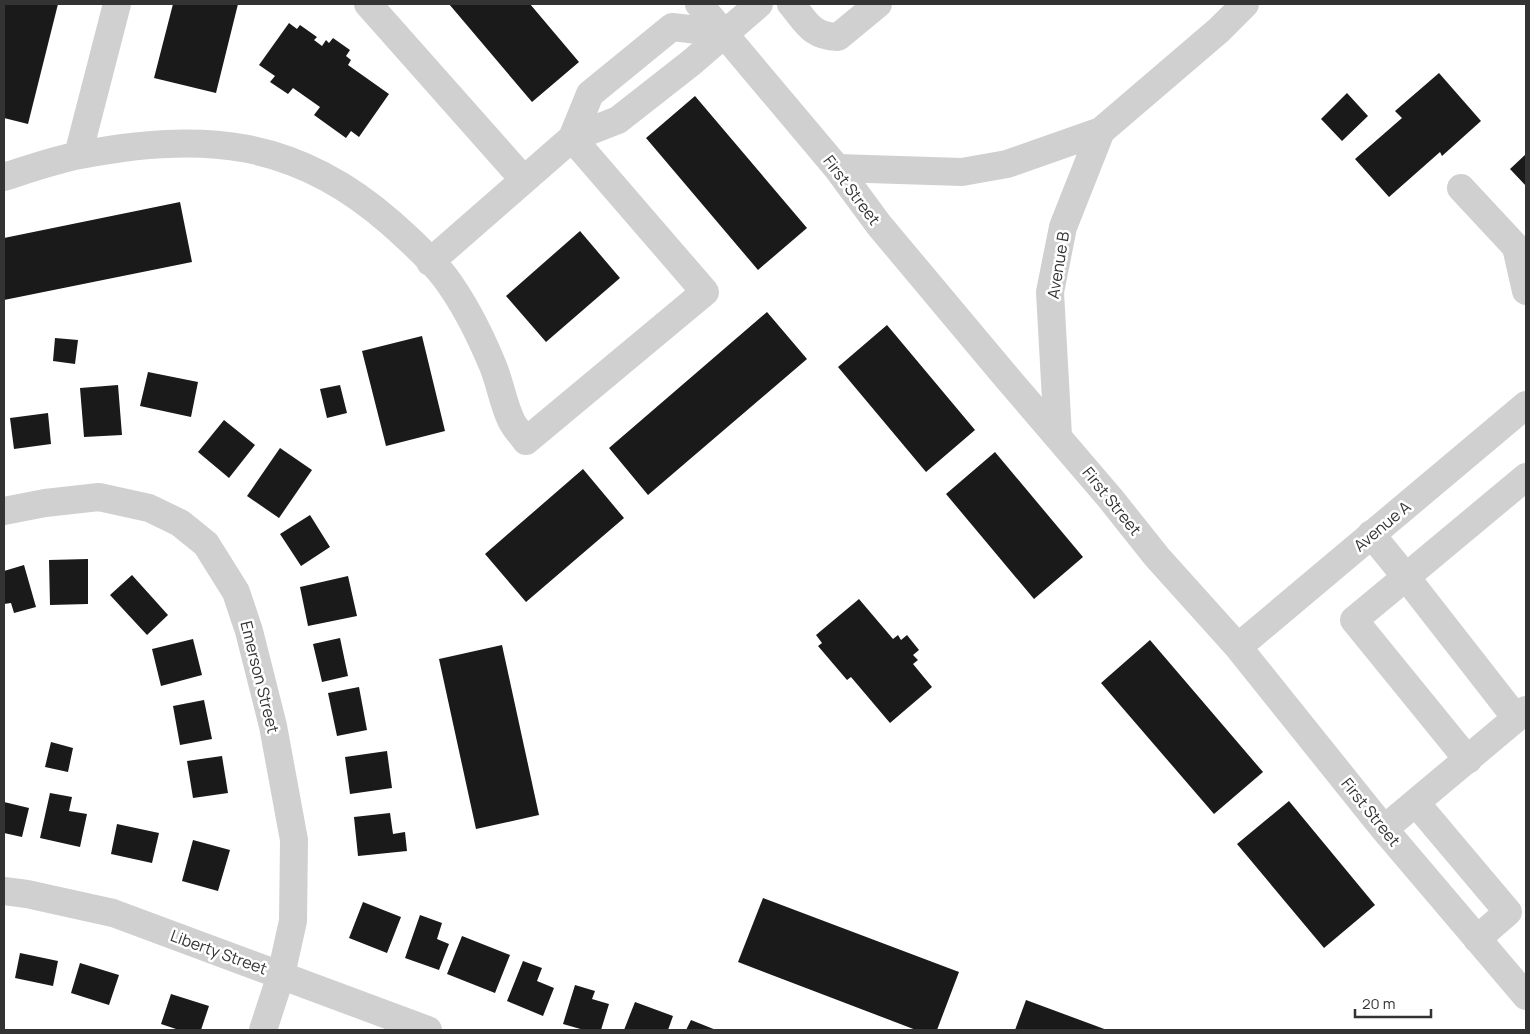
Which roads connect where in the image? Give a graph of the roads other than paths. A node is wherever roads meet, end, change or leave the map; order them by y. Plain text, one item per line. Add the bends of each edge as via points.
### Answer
1 (116, 4) edge
2 (368, 4) edge
3 (699, 4) edge
4 (759, 4) edge
5 (792, 4) edge
6 (878, 4) edge
7 (1245, 4) edge
8 (724, 33) junction
9 (1101, 131) junction
10 (572, 138) junction
11 (78, 155) junction
12 (837, 168) junction
13 (4, 177) edge
14 (524, 180) junction
15 (1461, 188) dead end
16 (430, 262) junction
17 (1526, 291) edge
18 (1526, 405) edge
19 (1058, 436) junction
20 (1526, 477) edge
21 (4, 511) edge
22 (1371, 534) junction
23 (1406, 577) junction
24 (1238, 647) junction
25 (1521, 714) edge
26 (1468, 760) junction
27 (1416, 803) junction
28 (1384, 829) junction
29 (4, 891) edge
30 (1477, 939) junction
31 (282, 975) junction
32 (1526, 996) edge
33 (263, 1030) edge
34 (428, 1030) edge

1 - 11 street
2 - 14 street
3 - 8 street, First Street
4 - 8 street
5 - 6 street via 814,32 825,37 838,37
7 - 9 street, Avenue B
8 - 10 street via 618,120
8 - 10 street via 672,27 590,94
8 - 12 street, First Street
9 - 12 street, Avenue B via 1007,164 962,172
9 - 19 street, Avenue B via 1063,227 1050,292
10 - 14 street
10 - 16 street via 705,292 526,441 511,420 493,366 471,320 444,276
11 - 13 street
11 - 16 street via 148,144 196,143 264,152 300,163 335,181 369,204
12 - 19 street, First Street via 879,225
14 - 16 street
15 - 17 street via 1516,247
18 - 22 street, Avenue A
19 - 24 street, First Street via 1157,557
20 - 23 street
21 - 31 street, Emerson Street via 99,497 149,508 180,523 206,544 236,592 273,726 294,840 293,921
22 - 23 street
22 - 24 street, Avenue A
23 - 25 street
23 - 26 street via 1354,620
24 - 28 street, First Street
25 - 26 street
26 - 27 street
27 - 28 street
27 - 30 street via 1508,912
28 - 30 street, First Street
29 - 31 street, Liberty Street via 113,913
30 - 32 street, First Street
31 - 33 street, Emerson Street
31 - 34 street, Liberty Street

